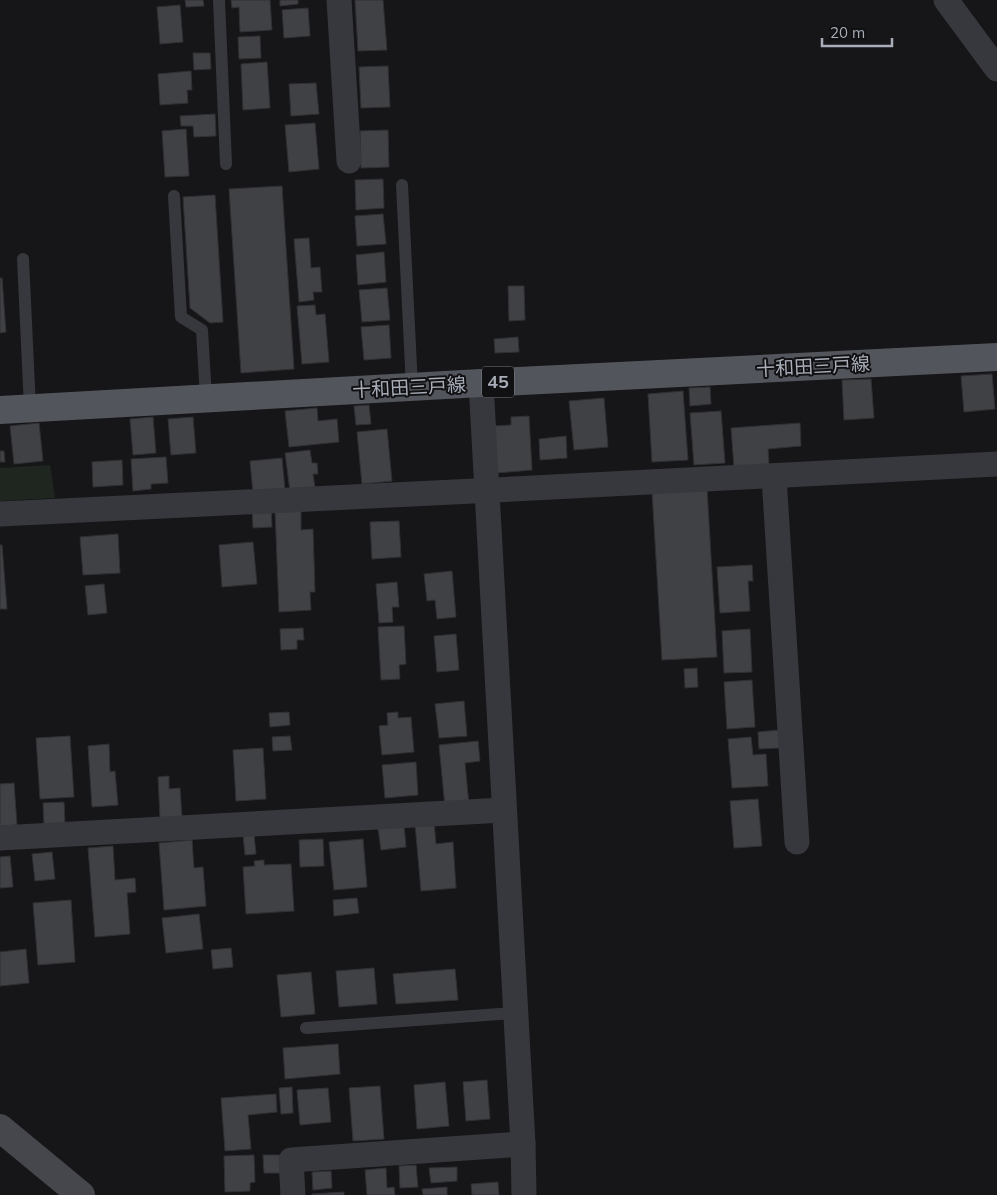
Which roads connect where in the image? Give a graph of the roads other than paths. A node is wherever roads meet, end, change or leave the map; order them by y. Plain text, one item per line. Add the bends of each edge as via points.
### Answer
1 (219, 0) edge
2 (339, 0) edge
3 (946, 0) edge
4 (997, 69) edge
5 (349, 162) dead end
6 (226, 164) dead end
7 (402, 185) dead end
8 (174, 196) dead end
9 (23, 259) dead end
10 (997, 357) edge
11 (481, 383) junction
12 (412, 387) junction
13 (206, 398) junction
14 (30, 408) junction
15 (0, 410) edge
16 (997, 464) edge
17 (774, 477) junction
18 (486, 489) junction
19 (0, 514) edge
20 (503, 810) junction
21 (0, 838) edge
22 (797, 842) dead end
23 (515, 1012) junction
24 (306, 1028) dead end
25 (0, 1128) edge
26 (523, 1144) junction
27 (81, 1195) edge
28 (293, 1195) edge
29 (524, 1195) edge

1 - 6 lane
2 - 5 street
3 - 4 street
7 - 12 lane
8 - 13 lane via 181,317 202,330
9 - 14 lane
10 - 11 main road, 十和田三戸線 / 45
11 - 12 main road, 十和田三戸線 / 45
11 - 18 street
12 - 13 main road, 十和田三戸線 / 45
13 - 14 main road, 十和田三戸線 / 45
14 - 15 main road, 十和田三戸線 / 45
16 - 17 street
17 - 18 street
17 - 22 street
18 - 19 street
18 - 20 street
20 - 21 street
20 - 23 street
23 - 24 lane
23 - 26 street
25 - 27 main road
26 - 28 street via 291,1160
26 - 29 street

